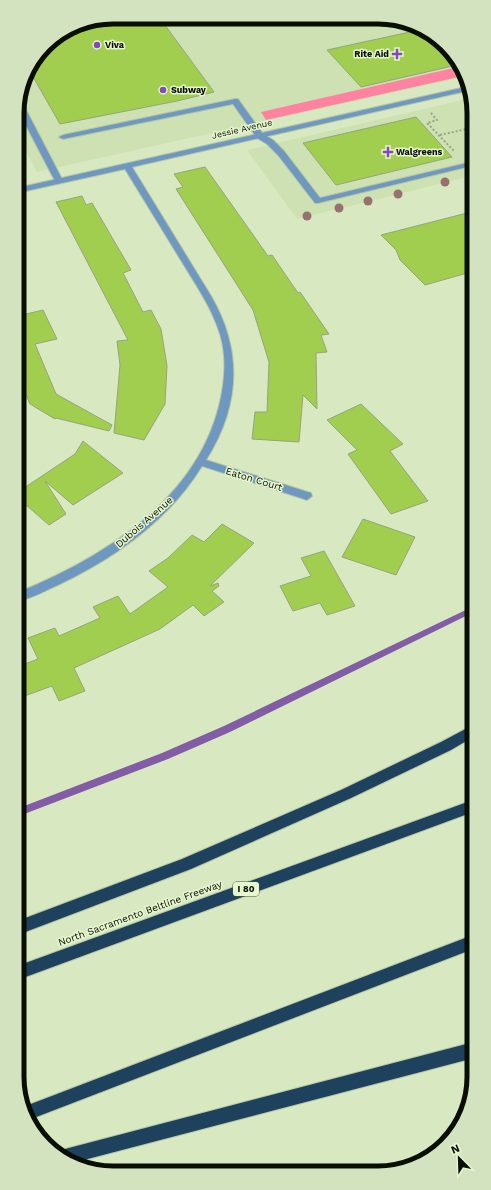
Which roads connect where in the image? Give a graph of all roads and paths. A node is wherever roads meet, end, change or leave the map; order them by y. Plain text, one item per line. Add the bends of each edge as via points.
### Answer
1 (464, 90) edge
2 (24, 114) edge
3 (432, 115) dead end
4 (467, 129) edge
5 (439, 135) junction
6 (260, 136) junction
7 (63, 137) dead end
8 (460, 157) dead end
9 (467, 165) edge
10 (127, 166) junction
11 (59, 181) junction
12 (24, 189) edge
13 (201, 462) junction
14 (307, 496) dead end
15 (24, 595) edge
16 (467, 734) edge
17 (467, 808) edge
18 (24, 925) edge
19 (467, 944) edge
20 (24, 971) edge
21 (467, 1052) edge
22 (31, 1111) edge
23 (71, 1156) edge

1 - 6 street, Jessie Avenue
2 - 11 street
3 - 5 path via 437,120 428,123
4 - 5 path
5 - 8 path
6 - 7 street via 235,101
6 - 9 street via 282,152 318,202
6 - 10 street, Jessie Avenue
10 - 11 street, Jessie Avenue
10 - 13 street, Dubois Avenue via 208,296 225,336 229,358 228,391 219,426
11 - 12 street, Jessie Avenue
13 - 14 street, Eaton Court
13 - 15 street, Dubois Avenue via 165,507 127,539 98,559
16 - 18 highway via 346,794 186,864
17 - 20 highway, North Sacramento Beltline Freeway / I 80
19 - 22 highway
21 - 23 highway

